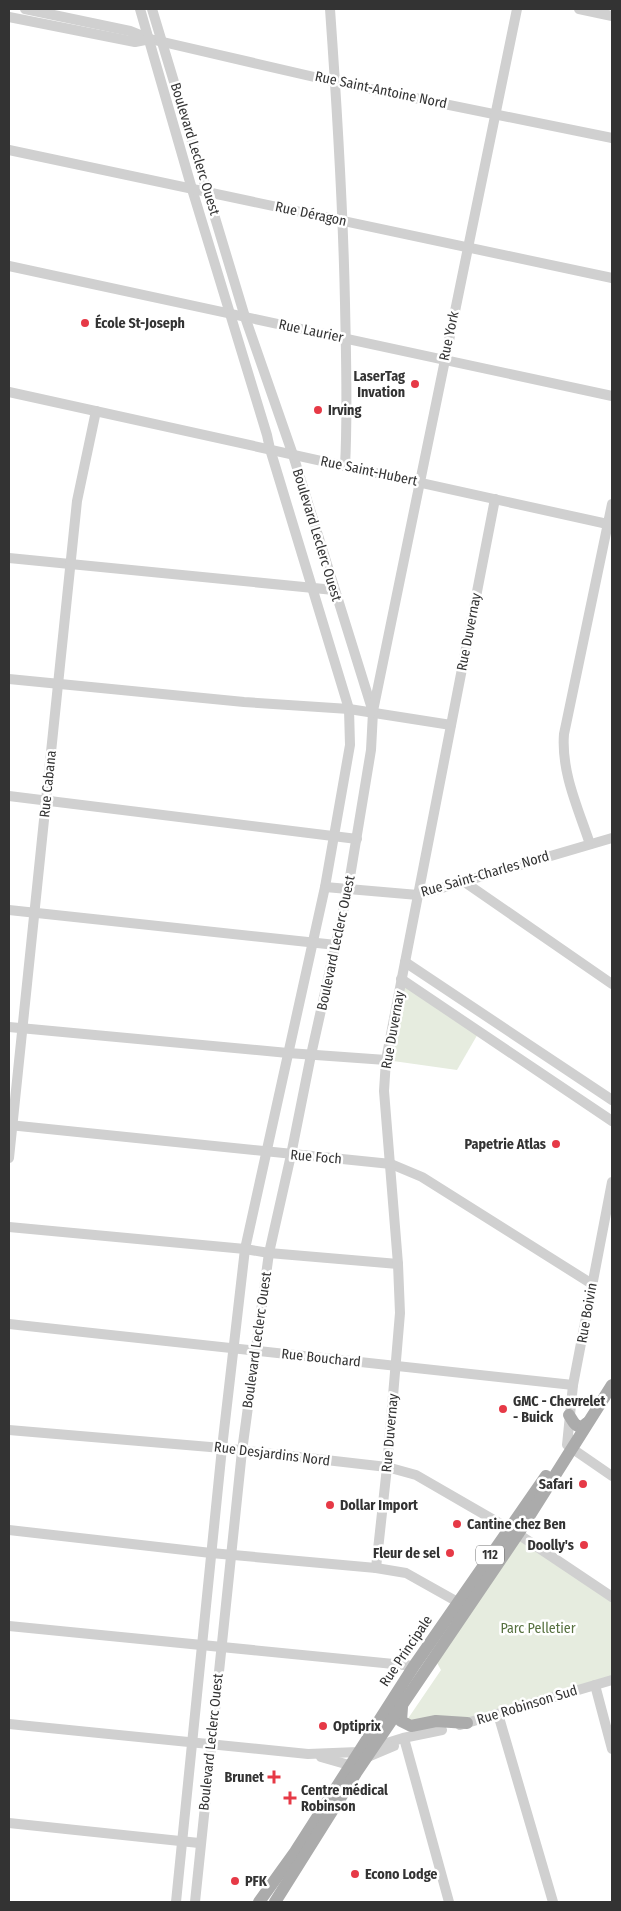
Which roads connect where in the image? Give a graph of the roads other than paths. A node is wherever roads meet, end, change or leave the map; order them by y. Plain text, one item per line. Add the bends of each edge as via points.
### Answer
1 (25, 9) edge
2 (140, 9) edge
3 (152, 9) edge
4 (330, 9) edge
5 (517, 9) edge
6 (579, 9) edge
7 (612, 16) edge
8 (9, 17) edge
9 (150, 39) junction
10 (163, 42) junction
11 (336, 82) junction
12 (495, 113) junction
13 (612, 138) edge
14 (9, 150) edge
15 (192, 189) junction
16 (207, 192) junction
17 (343, 221) junction
18 (468, 248) junction
19 (9, 266) edge
20 (612, 278) edge
21 (230, 313) junction
22 (245, 317) junction
23 (346, 338) junction
24 (445, 360) junction
25 (9, 392) edge
26 (612, 396) edge
27 (96, 411) junction
28 (270, 450) junction
29 (293, 454) junction
30 (345, 466) junction
31 (420, 482) junction
32 (495, 499) junction
33 (612, 504) edge
34 (610, 524) edge
35 (9, 558) edge
36 (71, 564) junction
37 (313, 588) junction
38 (334, 590) junction
39 (382, 664) junction
40 (359, 666) junction
41 (9, 679) edge
42 (59, 685) junction
43 (349, 709) junction
44 (373, 712) junction
45 (451, 725) junction
46 (9, 796) edge
47 (46, 800) junction
48 (334, 835) junction
49 (357, 838) junction
50 (612, 838) edge
51 (590, 844) junction
52 (463, 882) junction
53 (325, 887) junction
54 (348, 889) junction
55 (418, 895) junction
56 (9, 910) edge
57 (35, 912) junction
58 (312, 942) junction
59 (336, 945) junction
60 (405, 962) junction
61 (401, 979) junction
62 (612, 984) edge
63 (478, 1010) junction
64 (468, 1024) junction
65 (9, 1027) edge
66 (22, 1028) junction
67 (519, 1038) junction
68 (509, 1052) junction
69 (288, 1053) junction
70 (311, 1055) junction
71 (386, 1060) junction
72 (571, 1072) junction
73 (562, 1088) junction
74 (612, 1100) edge
75 (612, 1121) edge
76 (10, 1125) edge
77 (265, 1152) junction
78 (291, 1155) junction
79 (9, 1158) edge
80 (391, 1164) junction
81 (612, 1182) edge
82 (9, 1226) edge
83 (245, 1249) junction
84 (269, 1254) junction
85 (398, 1264) junction
86 (592, 1284) junction
87 (9, 1324) edge
88 (233, 1348) junction
89 (255, 1352) junction
90 (396, 1366) junction
91 (573, 1385) junction
92 (612, 1385) edge
93 (569, 1415) junction
94 (587, 1423) junction
95 (9, 1430) edge
96 (222, 1448) junction
97 (570, 1448) junction
98 (242, 1451) junction
99 (387, 1467) junction
100 (612, 1476) edge
101 (9, 1530) edge
102 (513, 1531) junction
103 (211, 1553) junction
104 (231, 1555) junction
105 (376, 1568) junction
106 (612, 1597) edge
107 (463, 1605) junction
108 (9, 1626) edge
109 (202, 1644) junction
110 (221, 1646) junction
111 (414, 1666) junction
112 (612, 1680) edge
113 (595, 1685) junction
114 (402, 1706) junction
115 (498, 1714) junction
116 (467, 1723) junction
117 (9, 1724) edge
118 (442, 1730) junction
119 (192, 1742) junction
120 (405, 1742) junction
121 (210, 1744) junction
122 (612, 1749) edge
123 (367, 1752) junction
124 (308, 1754) junction
125 (350, 1765) junction
126 (9, 1823) edge
127 (182, 1840) junction
128 (200, 1843) junction
129 (176, 1902) edge
130 (195, 1902) edge
131 (259, 1902) edge
132 (275, 1902) edge
133 (450, 1902) edge
134 (553, 1902) edge

1 - 9 street, Rue Saint-Antoine Nord via 130,31
2 - 9 street, Boulevard Leclerc Ouest
3 - 10 street, Boulevard Leclerc Ouest
4 - 11 street
5 - 12 street, Rue York
6 - 7 street
8 - 9 street, Rue Saint-Antoine Nord via 135,42
9 - 10 street, Rue Saint-Antoine Nord
9 - 15 street, Boulevard Leclerc Ouest
10 - 11 street, Rue Saint-Antoine Nord
10 - 16 street, Boulevard Leclerc Ouest
11 - 12 street, Rue Saint-Antoine Nord
11 - 17 street
12 - 13 street, Rue Saint-Antoine Nord
12 - 18 street, Rue York
14 - 15 street, Rue Déragon
15 - 16 street, Rue Déragon
15 - 21 street, Boulevard Leclerc Ouest
16 - 17 street, Rue Déragon
16 - 22 street, Boulevard Leclerc Ouest
17 - 18 street, Rue Déragon
17 - 23 street
18 - 20 street, Rue Déragon
18 - 24 street, Rue York
19 - 21 street, Rue Laurier
21 - 22 street, Rue Laurier
21 - 28 street, Boulevard Leclerc Ouest
22 - 23 street, Rue Laurier
22 - 29 street, Boulevard Leclerc Ouest
23 - 24 street, Rue Laurier
23 - 30 street via 348,416
24 - 26 street, Rue Laurier
24 - 31 street, Rue York
25 - 27 street, Rue Saint-Hubert
27 - 28 street, Rue Saint-Hubert
27 - 36 street, Rue Cabana via 77,501
28 - 29 street, Rue Saint-Hubert
28 - 37 street, Boulevard Leclerc Ouest
29 - 30 street, Rue Saint-Hubert
29 - 38 street, Boulevard Leclerc Ouest
30 - 31 street, Rue Saint-Hubert
31 - 32 street, Rue Saint-Hubert
31 - 39 street, Rue York
32 - 34 street, Rue Saint-Hubert
32 - 45 street, Rue Duvernay
33 - 34 street
34 - 51 street via 564,734 565,769
35 - 36 street
36 - 37 street
36 - 42 street, Rue Cabana
37 - 38 street
37 - 43 street, Boulevard Leclerc Ouest
38 - 40 street, Boulevard Leclerc Ouest
39 - 40 street via 374,673
39 - 44 street, Rue York
40 - 44 street, Boulevard Leclerc Ouest
41 - 42 street
42 - 43 street
42 - 47 street, Rue Cabana
43 - 44 street
43 - 48 street, Boulevard Leclerc Ouest via 350,745
44 - 45 street
44 - 49 street, Boulevard Leclerc Ouest via 371,750
45 - 55 street, Rue Duvernay
46 - 47 street
47 - 48 street
47 - 57 street, Rue Cabana
48 - 49 street
48 - 53 street, Boulevard Leclerc Ouest
49 - 54 street, Boulevard Leclerc Ouest
50 - 51 street, Rue Saint-Charles Nord
51 - 52 street, Rue Saint-Charles Nord
52 - 55 street, Rue Saint-Charles Nord
52 - 62 street
53 - 54 street, Rue Saint-Charles Nord
53 - 58 street, Boulevard Leclerc Ouest
54 - 55 street, Rue Saint-Charles Nord
54 - 59 street, Boulevard Leclerc Ouest
55 - 60 street, Rue Duvernay
56 - 57 street
57 - 58 street
57 - 66 street, Rue Cabana
58 - 59 street
58 - 69 street, Boulevard Leclerc Ouest
59 - 70 street, Boulevard Leclerc Ouest
60 - 61 street, Rue Duvernay
60 - 63 street
61 - 64 street
61 - 71 street, Rue Duvernay
63 - 64 street
63 - 67 street
64 - 68 street
65 - 66 street
66 - 69 street
66 - 76 street, Rue Cabana
67 - 68 street
67 - 72 street
68 - 73 street
69 - 70 street
69 - 77 street, Boulevard Leclerc Ouest
70 - 71 street
70 - 78 street, Boulevard Leclerc Ouest
71 - 80 street, Rue Duvernay via 384,1090
72 - 73 street
72 - 74 street
73 - 75 street
76 - 77 street, Rue Foch
76 - 79 street, Rue Cabana
77 - 78 street, Rue Foch
77 - 83 street, Boulevard Leclerc Ouest
78 - 80 street, Rue Foch
78 - 84 street, Boulevard Leclerc Ouest
80 - 85 street, Rue Duvernay
80 - 86 street, Rue Foch via 422,1177
81 - 86 street, Rue Boivin
82 - 83 street
83 - 84 street
83 - 88 street, Boulevard Leclerc Ouest
84 - 85 street
84 - 89 street, Boulevard Leclerc Ouest
85 - 90 street, Rue Duvernay via 400,1313
86 - 91 street, Rue Boivin
87 - 88 street, Rue Bouchard
88 - 89 street, Rue Bouchard
88 - 96 street, Boulevard Leclerc Ouest
89 - 90 street, Rue Bouchard
89 - 98 street, Boulevard Leclerc Ouest
90 - 91 street, Rue Bouchard
90 - 99 street, Rue Duvernay
91 - 93 street, Rue Boivin
92 - 94 main road, Rue Principale / 112
93 - 94 main road via 578,1426
93 - 97 street, Rue Boivin
94 - 97 main road, Rue Principale / 112
95 - 96 street, Rue Desjardins Nord
96 - 98 street, Rue Desjardins Nord
96 - 103 street, Boulevard Leclerc Ouest
97 - 100 street
97 - 102 main road, Rue Principale / 112
98 - 99 street, Rue Desjardins Nord
98 - 104 street, Boulevard Leclerc Ouest
99 - 102 street, Rue Desjardins Nord via 416,1475
99 - 105 street, Rue Duvernay
101 - 103 street
102 - 106 street, Rue Desjardins Nord
102 - 107 main road, Rue Principale / 112
103 - 104 street
103 - 109 street, Boulevard Leclerc Ouest
104 - 105 street
104 - 110 street, Boulevard Leclerc Ouest
105 - 107 street via 406,1573
107 - 111 main road, Rue Principale / 112
107 - 114 main road, Rue Principale / 112
108 - 109 street
109 - 110 street
109 - 119 street, Boulevard Leclerc Ouest
110 - 111 street
110 - 121 street, Boulevard Leclerc Ouest
111 - 123 main road, Rue Principale / 112
112 - 113 street, Rue Robinson Sud
113 - 115 street, Rue Robinson Sud
113 - 122 street
114 - 116 main road via 401,1722 411,1726 436,1721
114 - 123 main road, Rue Principale / 112
115 - 116 street, Rue Robinson Sud
115 - 134 street
116 - 118 street, Rue Robinson Sud
117 - 119 street
118 - 120 street, Rue Robinson Sud
118 - 123 street, Rue Robinson Sud via 403,1738
119 - 121 street
119 - 127 street, Boulevard Leclerc Ouest
120 - 123 street, Rue Robinson Sud
120 - 133 street
121 - 124 street
121 - 128 street, Boulevard Leclerc Ouest
123 - 124 street
123 - 125 main road, Rue Principale / 112
123 - 132 main road, Rue Principale / 112
124 - 125 street
125 - 131 main road, Rue Principale / 112
126 - 127 street
127 - 128 street
127 - 129 street, Boulevard Leclerc Ouest
128 - 130 street, Boulevard Leclerc Ouest

